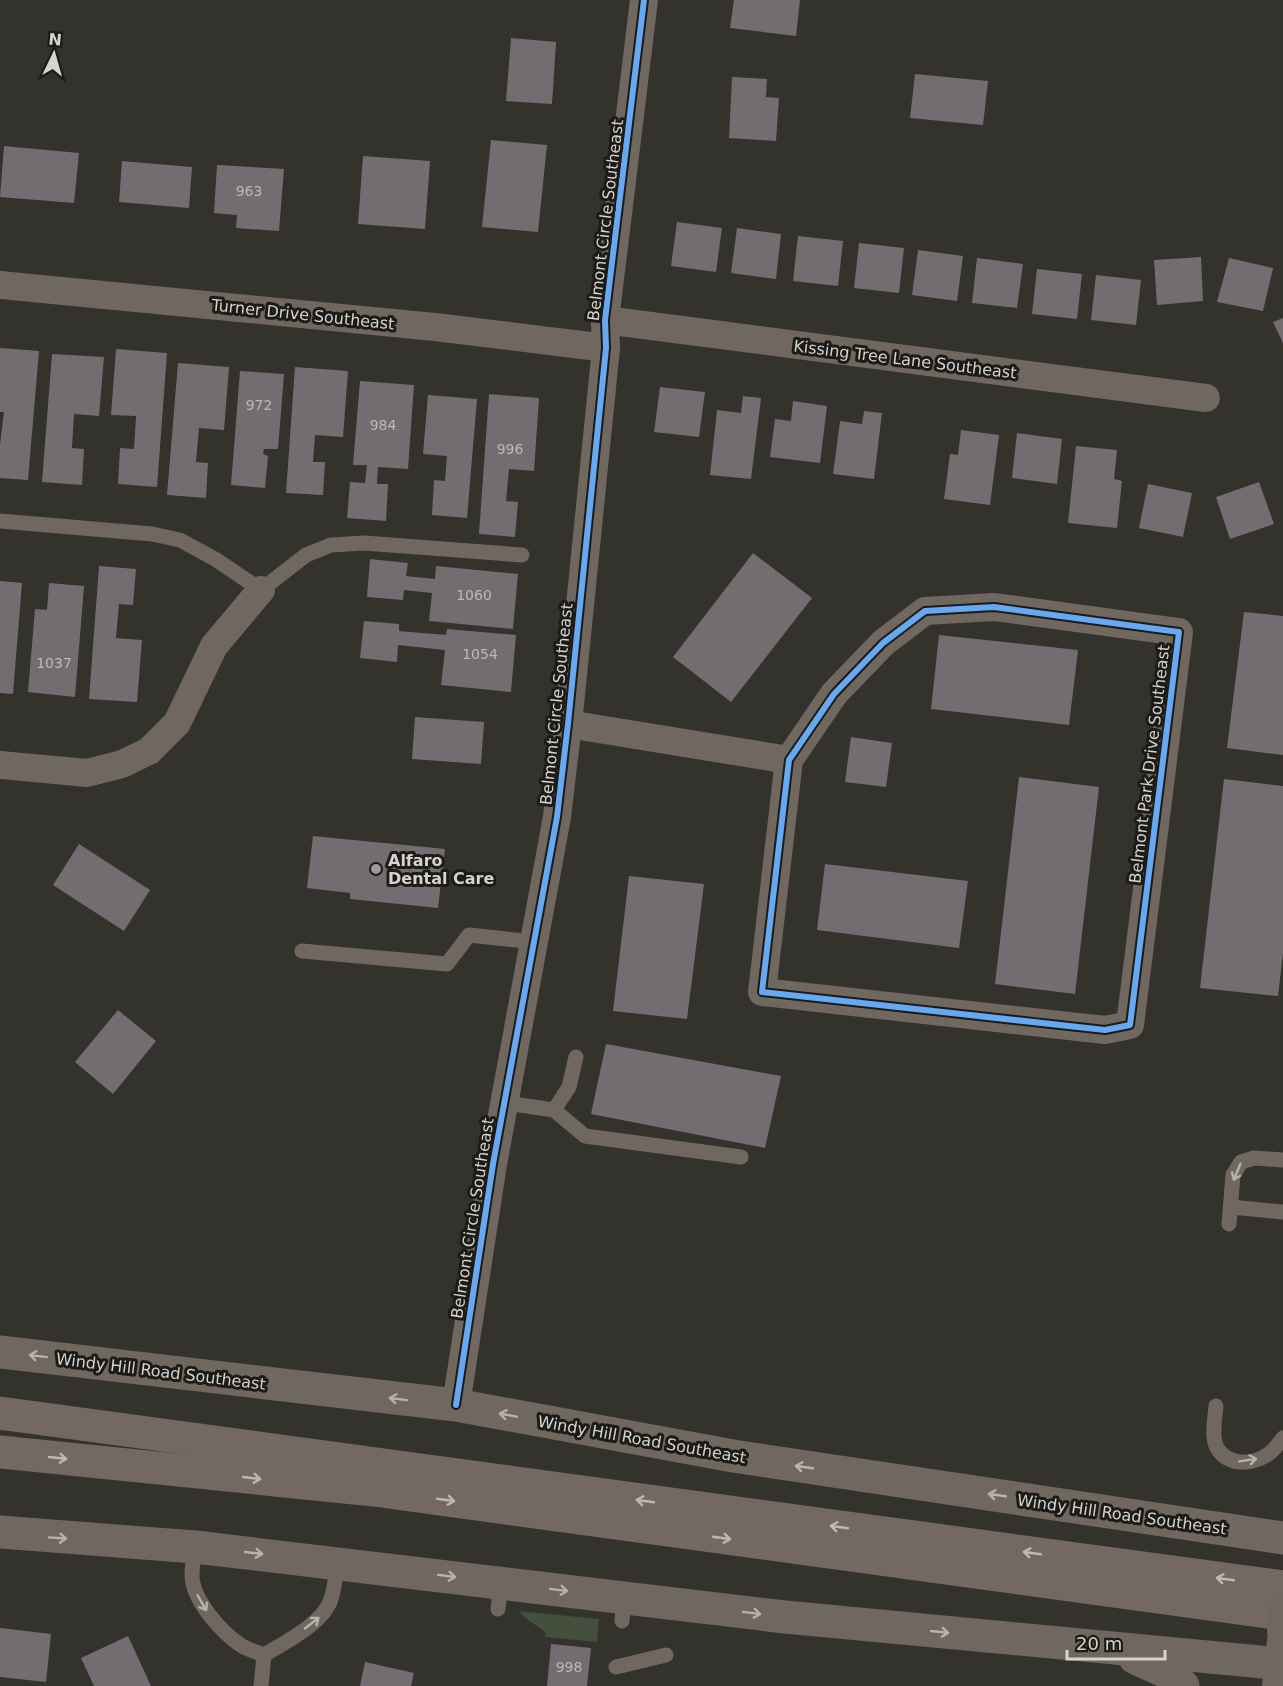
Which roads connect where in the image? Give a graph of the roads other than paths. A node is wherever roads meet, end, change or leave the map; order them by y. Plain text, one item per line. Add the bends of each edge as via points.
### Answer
1 (644, 0) edge
2 (0, 285) edge
3 (605, 320) junction
4 (606, 348) junction
5 (1206, 398) dead end
6 (0, 521) edge
7 (522, 555) dead end
8 (261, 590) junction
9 (568, 724) junction
10 (789, 760) junction
11 (0, 765) edge
12 (534, 942) junction
13 (302, 951) dead end
14 (576, 1057) dead end
15 (505, 1103) junction
16 (554, 1110) junction
17 (741, 1157) dead end
18 (1283, 1160) edge
19 (1231, 1207) junction
20 (1283, 1212) edge
21 (1229, 1224) dead end
22 (0, 1352) edge
23 (456, 1406) junction
24 (1216, 1406) dead end
25 (0, 1413) edge
26 (1283, 1438) edge
27 (0, 1452) edge
28 (0, 1532) edge
29 (1283, 1538) edge
30 (195, 1547) junction
31 (337, 1562) junction
32 (1283, 1587) edge
33 (1282, 1619) edge
34 (1111, 1648) junction
35 (264, 1655) junction
36 (666, 1655) dead end
37 (616, 1667) dead end
38 (1279, 1672) edge
39 (261, 1686) edge
40 (1183, 1686) edge

1 - 3 street, Belmont Circle Southeast
2 - 4 street, Turner Drive Southeast via 435,327
3 - 4 street, Belmont Circle Southeast
3 - 5 street, Kissing Tree Lane Southeast
4 - 9 street, Belmont Circle Southeast
6 - 8 lane via 152,534 180,540
7 - 8 lane via 373,544 331,545 306,555
8 - 11 street via 214,646 177,723 149,751 122,764 87,773
9 - 10 street
9 - 12 street, Belmont Circle Southeast via 557,818
10 - 10 street, Belmont Park Drive Southeast via 762,992 1106,1030 1130,1025 1179,632 994,606 925,611 883,643 834,694
12 - 13 lane via 469,935 447,964
12 - 15 street, Belmont Circle Southeast
14 - 16 lane via 569,1087
15 - 16 lane
15 - 23 street, Belmont Circle Southeast
16 - 17 lane via 585,1136
18 -> 19 lane via 1254,1158 1241,1162 1233,1175
19 - 20 lane
19 - 21 lane
23 -> 22 street, Windy Hill Road Southeast
29 -> 23 street, Windy Hill Road Southeast via 733,1456
24 -> 26 lane via 1217,1448 1230,1461 1246,1463 1269,1455
32 -> 25 main road
27 -> 33 main road via 374,1491
28 -> 30 street
30 -> 31 street
30 -> 35 lane via 192,1577 206,1610 243,1646
31 -> 34 street via 499,1595 623,1609 785,1617
35 -> 31 lane via 319,1618 331,1602
33 - 38 street
34 - 38 street
34 - 40 street via 1171,1674
35 - 39 lane
36 - 37 lane

